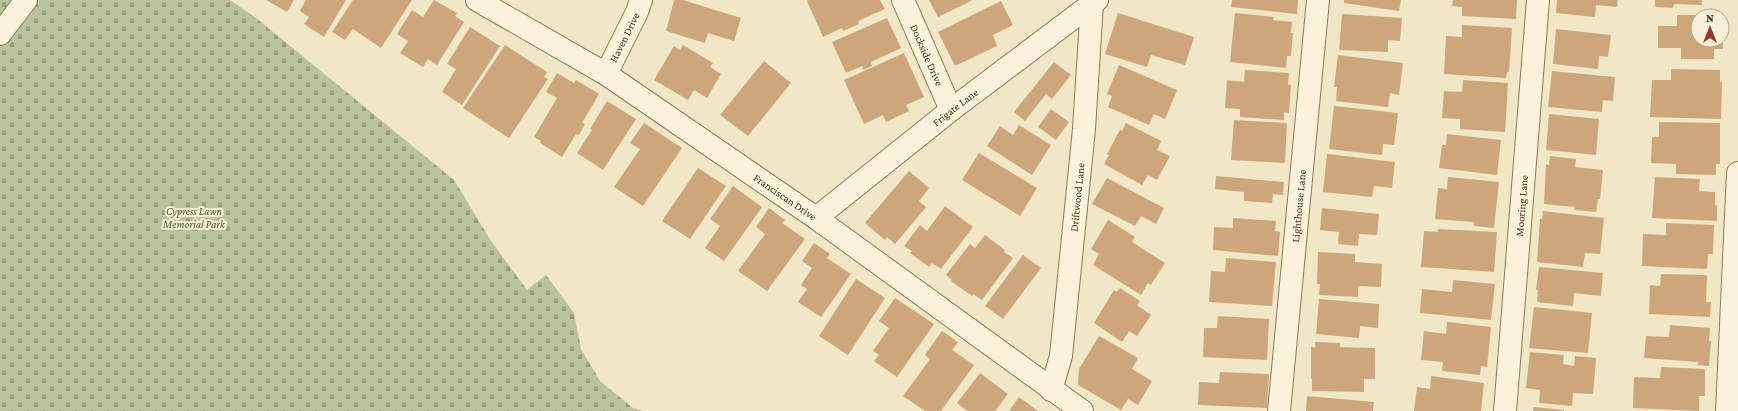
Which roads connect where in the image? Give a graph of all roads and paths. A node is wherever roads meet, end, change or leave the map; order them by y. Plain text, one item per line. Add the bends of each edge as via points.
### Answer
1 (26, 0) edge
2 (477, 0) edge
3 (641, 0) edge
4 (904, 0) edge
5 (1318, 0) edge
6 (1538, 0) edge
7 (1094, 2) edge
8 (0, 34) edge
9 (606, 74) junction
10 (951, 110) junction
11 (1738, 172) edge
12 (816, 218) junction
13 (1051, 390) junction
14 (1082, 411) edge
15 (1279, 411) edge
16 (1505, 411) edge
17 (1727, 411) edge

1 - 8 street
2 - 9 street, Franciscan Drive
3 - 9 street, Haven Drive
4 - 10 street, Dockside Drive
5 - 15 street, Lighthouse Lane
6 - 16 street, Mooring Lane
7 - 10 street, Frigate Lane
7 - 13 street, Driftwood Lane via 1061,356
9 - 12 street, Franciscan Drive
10 - 12 street, Frigate Lane
11 - 17 street
12 - 13 street, Franciscan Drive
13 - 14 street, Franciscan Drive

